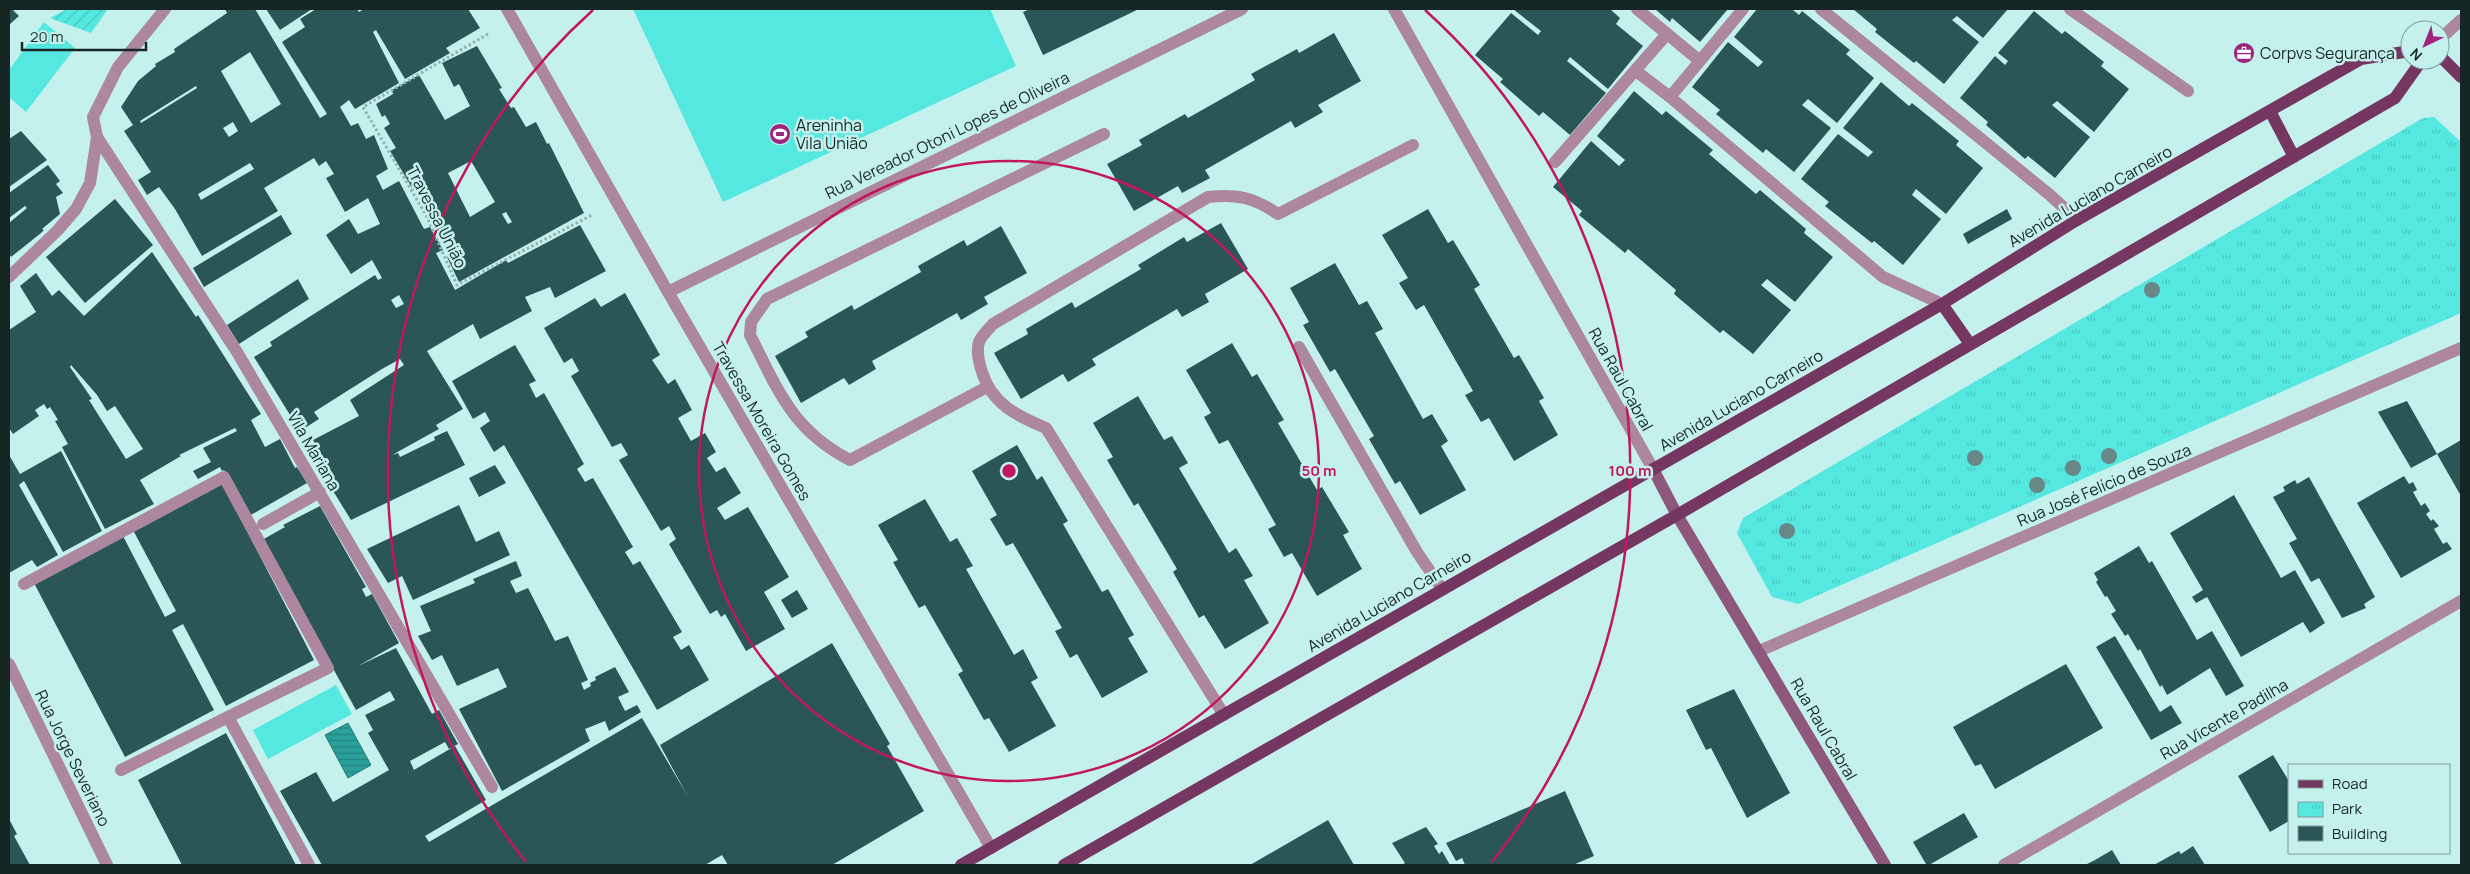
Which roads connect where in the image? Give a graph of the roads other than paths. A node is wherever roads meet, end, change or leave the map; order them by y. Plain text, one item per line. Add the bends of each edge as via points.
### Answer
1 (165, 9) edge
2 (508, 9) edge
3 (1242, 9) edge
4 (1394, 9) edge
5 (1637, 9) edge
6 (1743, 9) edge
7 (1821, 9) edge
8 (2070, 9) edge
9 (2461, 20) edge
10 (2450, 30) edge
11 (1667, 34) junction
12 (2400, 53) edge
13 (1700, 61) junction
14 (2450, 66) edge
15 (2415, 70) edge
16 (1636, 71) junction
17 (2461, 77) edge
18 (2188, 91) dead end
19 (1670, 97) junction
20 (2270, 111) junction
21 (1104, 134) dead end
22 (97, 137) junction
23 (1413, 144) dead end
24 (2294, 157) junction
25 (1555, 162) dead end
26 (2077, 220) junction
27 (9, 277) edge
28 (668, 292) junction
29 (1942, 304) junction
30 (1970, 344) junction
31 (1299, 347) dead end
32 (2461, 348) edge
33 (986, 387) junction
34 (1653, 469) junction
35 (320, 492) junction
36 (1677, 515) junction
37 (263, 524) dead end
38 (24, 584) dead end
39 (1442, 590) junction
40 (2461, 601) edge
41 (1759, 651) junction
42 (9, 664) edge
43 (1224, 715) junction
44 (228, 717) junction
45 (121, 770) dead end
46 (492, 788) dead end
47 (991, 848) junction
48 (108, 865) edge
49 (308, 865) edge
50 (961, 865) edge
51 (1064, 865) edge
52 (1885, 865) edge
53 (2004, 865) edge

1 - 22 street via 118,67 93,117
2 - 28 street, Travessa Moreira Gomes
3 - 28 street, Rua Vereador Otoni Lopes de Oliveira
4 - 34 street, Rua Raul Cabral
5 - 11 street
6 - 13 street
7 - 26 street
8 - 18 street
9 - 10 street
11 - 13 street
11 - 16 street
12 - 20 main road, Avenida Luciano Carneiro via 2361,59
13 - 19 street
14 - 17 main road
15 - 24 main road via 2395,98
16 - 19 street
16 - 25 street
19 - 29 street via 1883,277
20 - 24 main road
20 - 26 main road, Avenida Luciano Carneiro
21 - 33 street via 767,299 751,322 750,335 789,410 827,448 850,460
22 - 27 street via 90,183 76,209
22 - 35 street, Vila Mariana via 238,352
23 - 33 street via 1278,214 1261,202 1232,194 1208,197 994,324 979,341 978,361
24 - 30 main road
26 - 29 main road, Avenida Luciano Carneiro
28 - 47 street, Travessa Moreira Gomes
29 - 30 main road
29 - 34 main road, Avenida Luciano Carneiro
30 - 36 main road
31 - 39 street
32 - 41 street, Rua José Felício de Souza
33 - 43 street via 1001,405 1046,428
34 - 36 main road, Rua Raul Cabral
34 - 39 main road, Avenida Luciano Carneiro
35 - 37 street
35 - 46 street, Vila Mariana
36 - 41 main road, Rua Raul Cabral
36 - 51 main road
38 - 44 street via 224,477 328,668
39 - 43 main road, Avenida Luciano Carneiro
40 - 53 street, Rua Vicente Padilha
41 - 52 main road, Rua Raul Cabral
42 - 48 street, Rua Jorge Severiano
43 - 47 main road, Avenida Luciano Carneiro
44 - 45 street
44 - 49 street
47 - 50 main road, Avenida Luciano Carneiro

